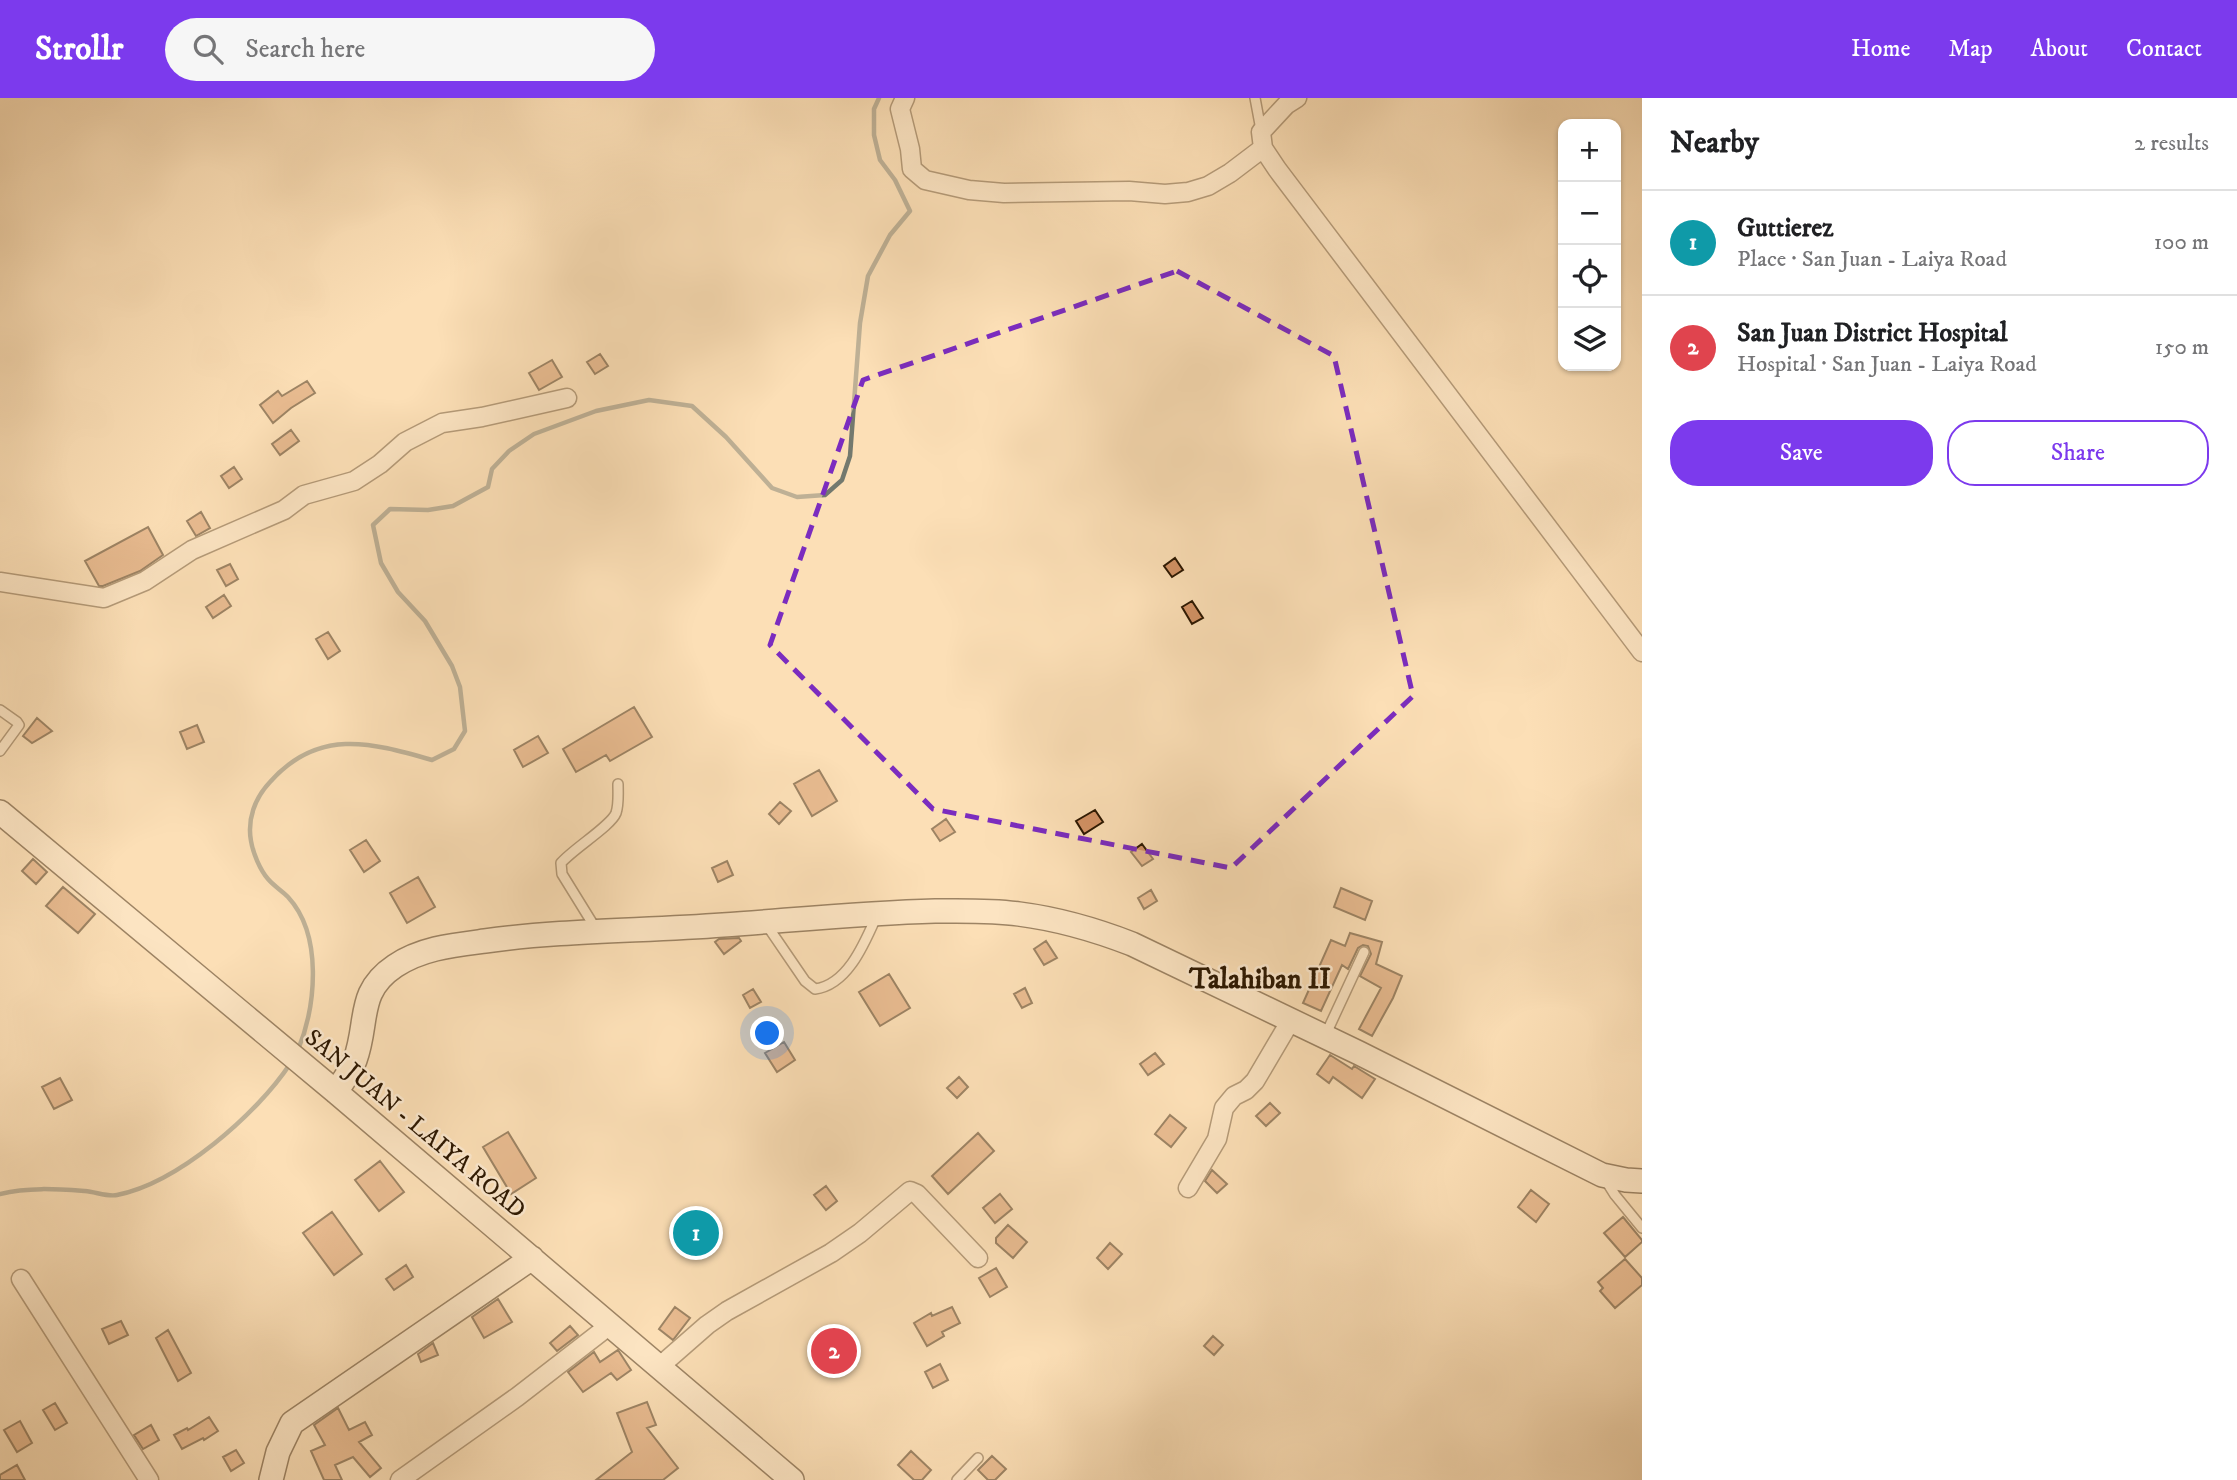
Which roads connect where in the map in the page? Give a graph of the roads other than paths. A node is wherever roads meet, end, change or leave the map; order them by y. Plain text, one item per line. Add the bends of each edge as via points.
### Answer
1 (905, 98) edge
2 (1255, 98) edge
3 (1297, 98) edge
4 (1262, 140) junction
5 (567, 398) dead end
6 (0, 582) edge
7 (1642, 652) edge
8 (0, 710) edge
9 (0, 751) edge
10 (618, 784) dead end
11 (0, 813) edge
12 (877, 913) junction
13 (765, 922) junction
14 (597, 931) junction
15 (1364, 951) dead end
16 (1291, 1020) junction
17 (1325, 1037) junction
18 (336, 1092) junction
19 (1602, 1174) junction
20 (1642, 1181) edge
21 (1188, 1188) dead end
22 (1642, 1228) edge
23 (532, 1258) junction
24 (978, 1258) dead end
25 (21, 1279) dead end
26 (610, 1325) junction
27 (659, 1367) junction
28 (978, 1458) dead end
29 (149, 1480) edge
30 (271, 1480) edge
31 (400, 1480) edge
32 (792, 1480) edge
33 (957, 1480) edge

1 - 4 street via 900,109 912,169 925,180 969,190 1188,192 1230,173
2 - 4 lane
3 - 4 street via 1286,105
4 - 7 street via 1276,169
5 - 6 street via 442,423 405,442 354,481 304,495 284,510 191,550 122,593 104,598
8 - 9 lane via 19,725
10 - 14 lane via 616,816 561,863 562,874
11 - 18 street, SAN JUAN - LAIYA ROAD
12 - 13 street
12 - 13 lane via 857,956 837,980 815,989
12 - 16 street via 1018,914 1090,929 1132,944
13 - 14 street
14 - 18 street via 444,947 417,954 394,967 370,992 354,1062
15 - 17 lane
16 - 17 street
16 - 21 street via 1255,1081 1224,1108 1217,1139
17 - 19 street
18 - 23 street, SAN JUAN - LAIYA ROAD
19 - 20 street
19 - 22 lane
23 - 26 street, SAN JUAN - LAIYA ROAD
23 - 30 street via 292,1423
24 - 27 street via 910,1191 831,1253 707,1325
25 - 29 street
26 - 27 street, SAN JUAN - LAIYA ROAD
26 - 31 street
27 - 32 street, SAN JUAN - LAIYA ROAD
28 - 33 lane

